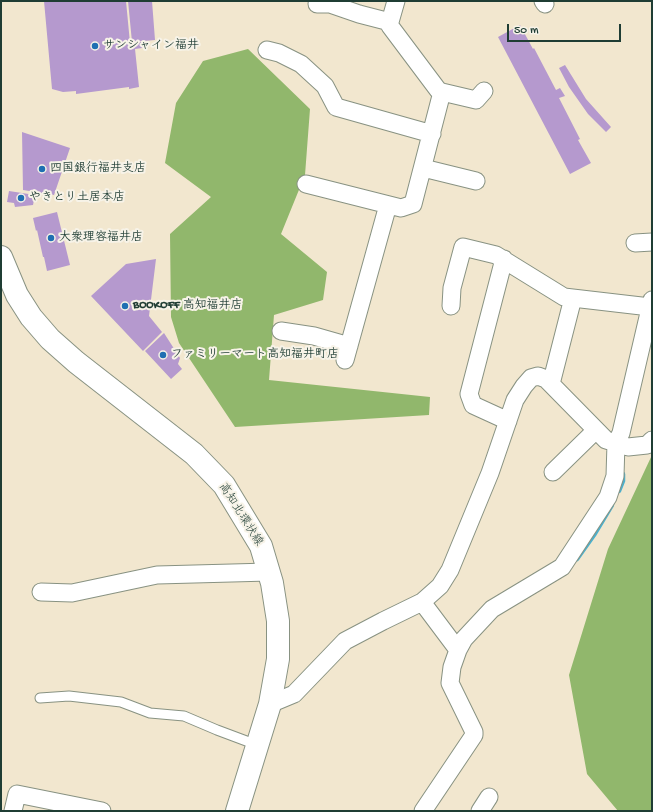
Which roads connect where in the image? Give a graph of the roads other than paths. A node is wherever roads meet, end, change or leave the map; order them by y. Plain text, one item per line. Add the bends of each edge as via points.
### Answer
1 (396, 1) edge
2 (317, 4) dead end
3 (390, 22) junction
4 (267, 50) dead end
5 (484, 91) dead end
6 (442, 92) junction
7 (432, 134) junction
8 (423, 168) junction
9 (476, 181) dead end
10 (306, 184) dead end
11 (388, 205) junction
12 (1, 257) edge
13 (504, 259) junction
14 (573, 298) junction
15 (651, 304) edge
16 (451, 306) dead end
17 (281, 332) dead end
18 (551, 384) junction
19 (508, 421) junction
20 (596, 430) junction
21 (652, 440) edge
22 (616, 443) junction
23 (553, 472) dead end
24 (269, 572) junction
25 (41, 592) dead end
26 (422, 602) junction
27 (458, 650) junction
28 (40, 698) dead end
29 (270, 704) junction
30 (257, 745) junction
31 (95, 810) edge
32 (13, 811) edge
33 (237, 811) edge
34 (423, 811) edge

1 - 3 street
2 - 3 street via 330,4
3 - 6 street via 390,26
4 - 7 street via 301,64 325,86 336,108
5 - 6 street via 476,100
6 - 7 street
7 - 8 street
8 - 9 street
8 - 11 street via 414,204 401,208
10 - 11 street
11 - 17 street via 347,353 314,336
12 - 24 main road, 高知北環状線 via 17,294 31,317 50,339 194,454 224,485 261,546
13 - 14 street via 564,297
13 - 16 street via 463,247 452,288
13 - 19 street via 469,394 473,405
14 - 15 street
14 - 18 street
15 - 22 street
18 - 19 street via 538,376 531,378 515,400
18 - 20 street
19 - 26 street via 490,473 450,570 440,586
20 - 22 street via 606,440
20 - 23 street
21 - 22 street via 647,445 637,447
22 - 27 street via 615,476 608,497 562,566 492,608 464,639
24 - 25 street via 156,575 72,593
24 - 29 main road, 高知北環状線 via 278,621 278,659
26 - 27 street
26 - 29 street via 345,641 294,694
27 - 34 street via 450,683 474,735
28 - 30 lane via 69,696 121,702 150,713 184,716
29 - 30 main road, 高知北環状線
30 - 33 main road, 高知北環状線
31 - 32 street via 17,794

